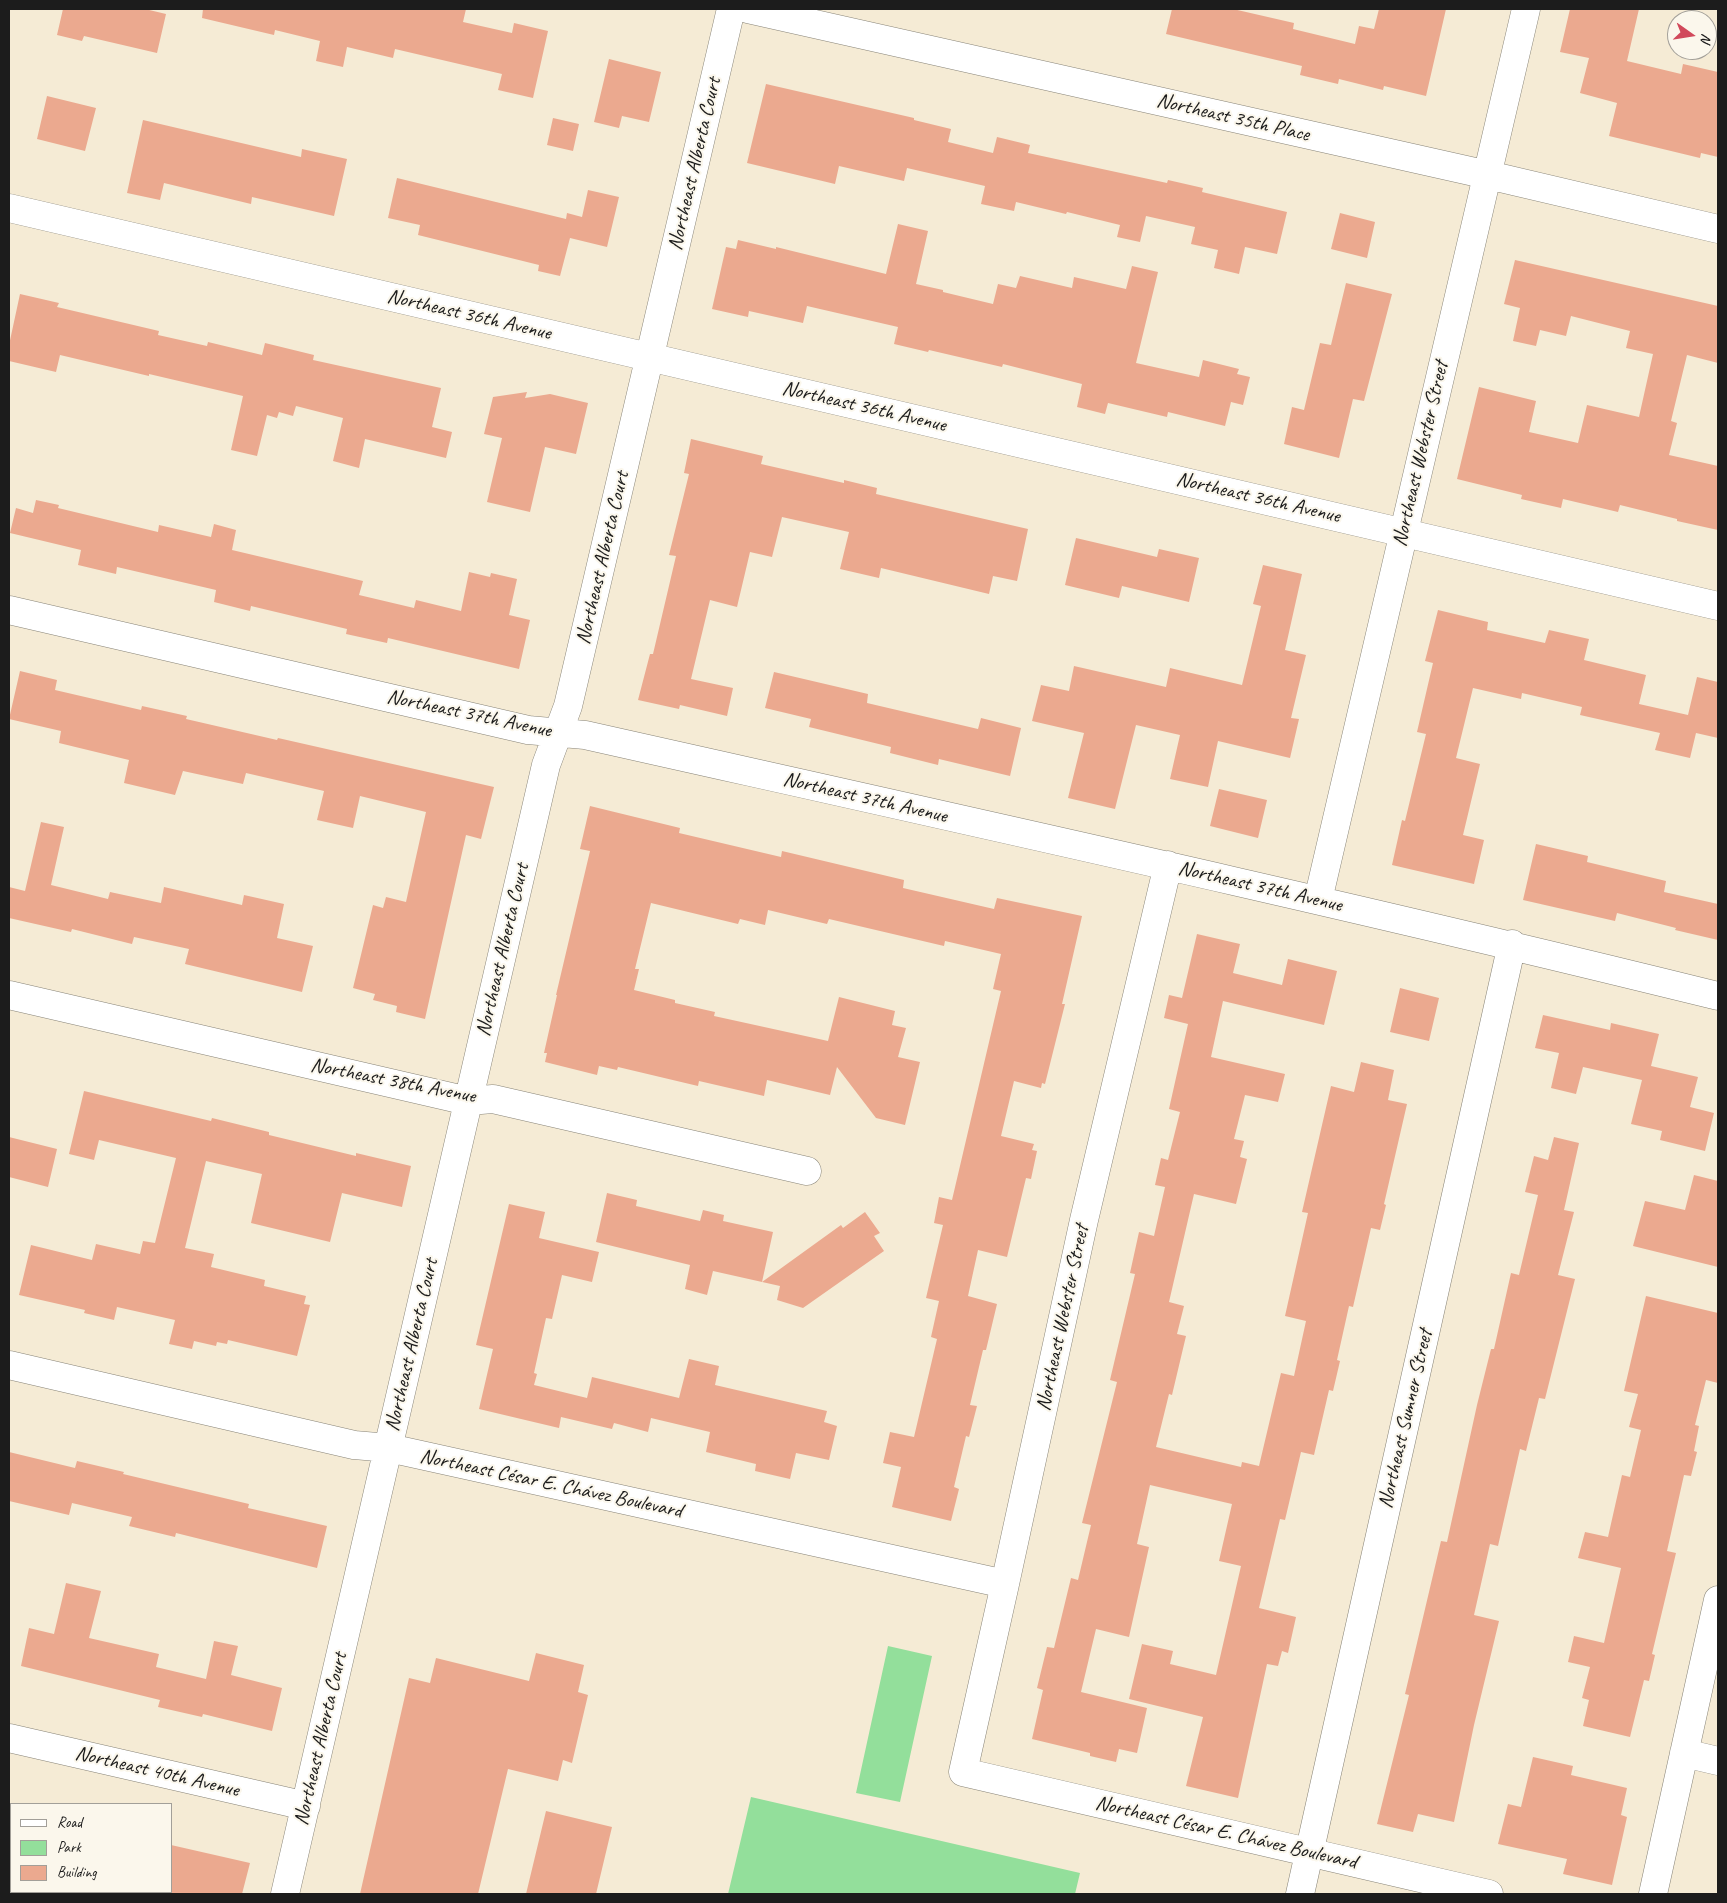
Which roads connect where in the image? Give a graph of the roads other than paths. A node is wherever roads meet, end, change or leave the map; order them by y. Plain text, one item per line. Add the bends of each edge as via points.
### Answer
1 (731, 9) edge
2 (748, 9) edge
3 (1526, 9) edge
4 (1488, 176) junction
5 (9, 208) edge
6 (1718, 229) edge
7 (650, 357) junction
8 (1403, 531) junction
9 (1718, 606) edge
10 (9, 610) edge
11 (558, 733) junction
12 (1168, 865) junction
13 (1318, 900) junction
14 (1512, 944) junction
15 (9, 995) edge
16 (1718, 996) edge
17 (468, 1101) junction
18 (807, 1171) dead end
19 (9, 1365) edge
20 (388, 1448) junction
21 (1005, 1584) junction
22 (1718, 1600) edge
23 (9, 1738) edge
24 (1684, 1753) junction
25 (1718, 1761) edge
26 (963, 1772) joint
27 (306, 1806) junction
28 (1309, 1853) junction
29 (285, 1894) edge
30 (1300, 1894) edge
31 (1490, 1894) edge
32 (1653, 1894) edge

1 - 7 street, Northeast Alberta Court
2 - 4 street, Northeast 35th Place
3 - 4 street, Northeast Webster Street
4 - 6 street, Northeast 35th Place
4 - 8 street, Northeast Webster Street
5 - 7 street, Northeast 36th Avenue
7 - 8 street, Northeast 36th Avenue
7 - 11 street, Northeast Alberta Court via 568,706
8 - 9 street, Northeast 36th Avenue
8 - 13 street, Northeast Webster Street
10 - 11 street, Northeast 37th Avenue via 528,730
11 - 12 street, Northeast 37th Avenue via 586,735
11 - 17 street, Northeast Alberta Court via 546,765
12 - 13 street, Northeast 37th Avenue
12 - 21 street, Northeast Webster Street via 1084,1220
13 - 14 street, Northeast 37th Avenue
14 - 16 street, Northeast 37th Avenue
14 - 28 street, Northeast Sumner Street
15 - 17 street, Northeast 38th Avenue
17 - 18 street, Northeast 38th Avenue via 493,1099
17 - 20 street, Northeast Alberta Court
19 - 20 street, Northeast César E. Chávez Boulevard via 354,1445
20 - 21 street, Northeast César E. Chávez Boulevard
20 - 27 street, Northeast Alberta Court
21 - 26 street, Northeast Webster Street
22 - 24 street
23 - 27 street, Northeast 40th Avenue
24 - 25 street
24 - 32 street
26 - 28 street, Northeast César E. Chávez Boulevard
27 - 29 street, Northeast Alberta Court
28 - 30 street, Northeast Sumner Street
28 - 31 street, Northeast César E. Chávez Boulevard

